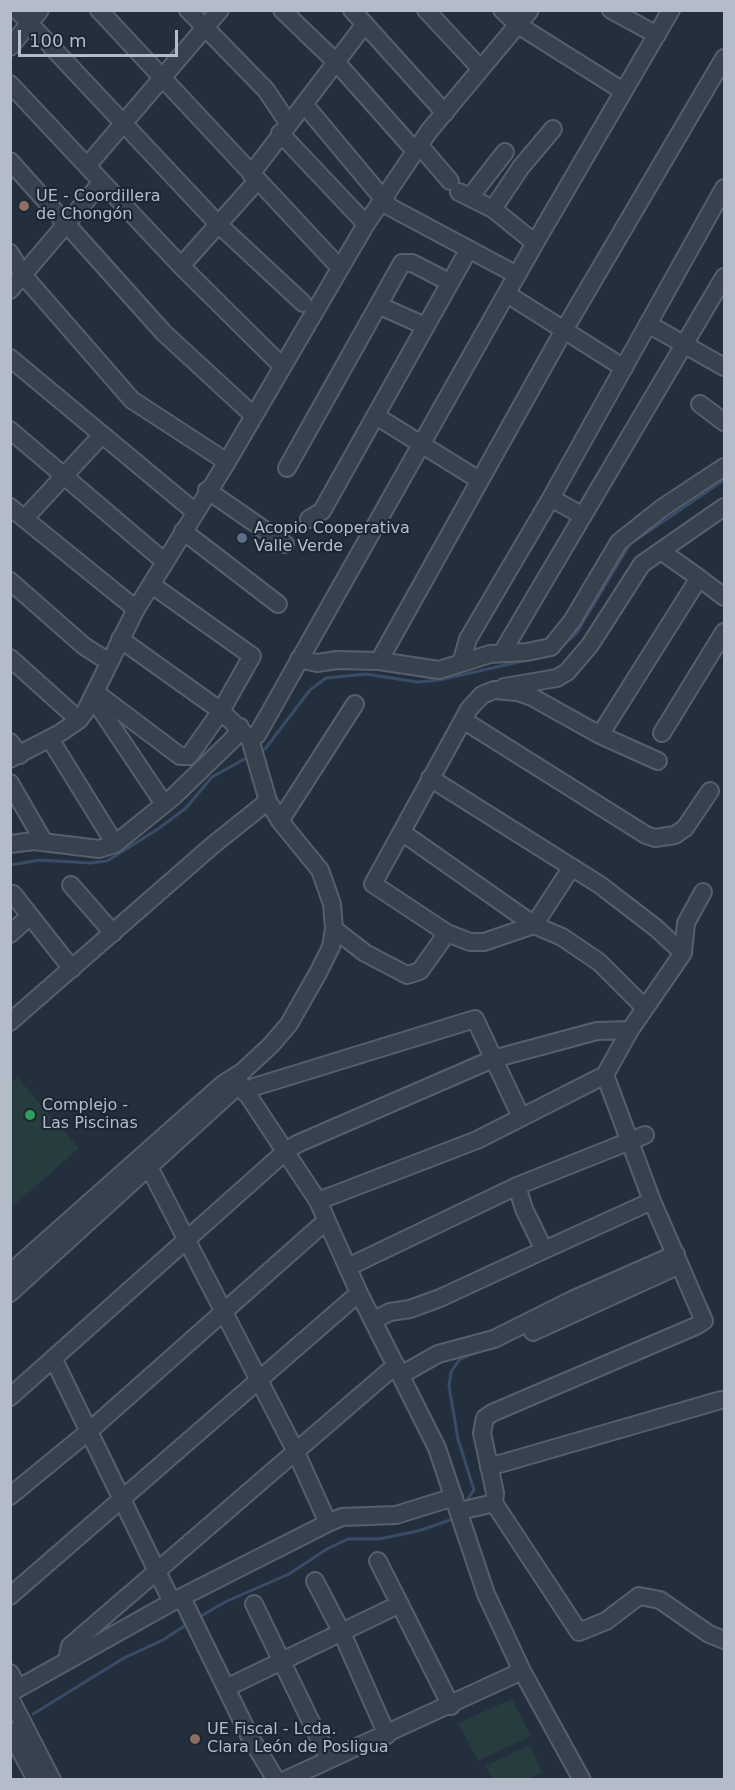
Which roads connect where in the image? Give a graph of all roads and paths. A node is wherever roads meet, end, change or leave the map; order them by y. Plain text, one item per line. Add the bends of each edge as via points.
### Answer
1 (17, 10) edge
2 (99, 10) edge
3 (188, 10) edge
4 (220, 10) edge
5 (282, 10) edge
6 (352, 10) edge
7 (426, 10) edge
8 (502, 10) edge
9 (530, 10) edge
10 (611, 10) edge
11 (671, 10) edge
12 (35, 17) edge
13 (365, 24) junction
14 (518, 25) junction
15 (205, 28) junction
16 (657, 35) junction
17 (10, 47) edge
18 (336, 62) junction
19 (480, 68) junction
20 (722, 70) edge
21 (163, 79) junction
22 (10, 84) edge
23 (623, 91) junction
24 (304, 104) junction
25 (445, 113) junction
26 (124, 124) junction
27 (284, 128) junction
28 (553, 129) dead end
29 (418, 149) junction
30 (505, 152) dead end
31 (10, 161) edge
32 (87, 166) junction
33 (254, 178) junction
34 (101, 183) junction
35 (459, 190) junction
36 (723, 195) edge
37 (384, 201) junction
38 (493, 209) junction
39 (65, 222) junction
40 (218, 224) junction
41 (366, 224) junction
42 (535, 243) junction
43 (469, 249) junction
44 (10, 253) edge
45 (181, 266) junction
46 (340, 268) junction
47 (23, 275) junction
48 (517, 275) junction
49 (449, 282) junction
50 (722, 288) edge
51 (10, 290) edge
52 (507, 294) junction
53 (303, 303) dead end
54 (380, 306) junction
55 (648, 324) junction
56 (425, 326) junction
57 (564, 330) junction
58 (685, 345) junction
59 (10, 358) edge
60 (282, 366) junction
61 (724, 367) edge
62 (624, 368) junction
63 (700, 404) dead end
64 (253, 415) junction
65 (376, 416) junction
66 (724, 422) edge
67 (10, 430) edge
68 (101, 436) junction
69 (422, 446) junction
70 (227, 462) junction
71 (724, 467) edge
72 (287, 468) dead end
73 (63, 475) junction
74 (479, 480) junction
75 (207, 490) junction
76 (551, 498) junction
77 (724, 507) edge
78 (15, 511) edge
79 (194, 512) junction
80 (583, 516) junction
81 (309, 519) dead end
82 (183, 531) junction
83 (285, 544) dead end
84 (661, 551) junction
85 (165, 562) junction
86 (699, 578) junction
87 (10, 581) edge
88 (152, 585) junction
89 (724, 597) edge
90 (278, 604) dead end
91 (136, 609) junction
92 (724, 632) edge
93 (120, 639) junction
94 (503, 651) junction
95 (10, 658) edge
96 (299, 659) junction
97 (379, 661) junction
98 (109, 662) junction
99 (461, 663) junction
100 (494, 690) junction
101 (93, 696) junction
102 (355, 704) dead end
103 (221, 711) junction
104 (79, 720) junction
105 (463, 720) junction
106 (245, 733) junction
107 (662, 734) dead end
108 (600, 735) junction
109 (50, 738) junction
110 (14, 752) edge
111 (658, 761) dead end
112 (430, 778) junction
113 (10, 783) edge
114 (710, 791) dead end
115 (268, 801) junction
116 (164, 804) junction
117 (280, 821) junction
118 (404, 833) junction
119 (44, 842) junction
120 (10, 844) edge
121 (115, 844) junction
122 (572, 867) junction
123 (71, 885) dead end
124 (703, 892) dead end
125 (13, 894) dead end
126 (30, 916) junction
127 (534, 925) junction
128 (334, 929) junction
129 (113, 933) junction
130 (447, 933) junction
131 (10, 934) edge
132 (683, 953) junction
133 (72, 969) junction
134 (645, 1008) junction
135 (10, 1022) edge
136 (630, 1030) junction
137 (493, 1059) junction
138 (605, 1075) junction
139 (236, 1077) junction
140 (245, 1093) junction
141 (521, 1117) junction
142 (637, 1137) junction
143 (286, 1151) junction
144 (149, 1167) junction
145 (517, 1186) junction
146 (318, 1201) junction
147 (652, 1201) junction
148 (327, 1221) junction
149 (186, 1240) junction
150 (544, 1250) junction
151 (678, 1259) junction
152 (348, 1267) junction
153 (10, 1273) edge
154 (10, 1293) edge
155 (359, 1293) junction
156 (224, 1313) junction
157 (374, 1320) junction
158 (494, 1350) dead end
159 (54, 1360) junction
160 (399, 1370) junction
161 (258, 1381) junction
162 (10, 1397) edge
163 (722, 1400) dead end
164 (88, 1432) junction
165 (295, 1450) junction
166 (489, 1467) junction
167 (10, 1496) edge
168 (121, 1501) junction
169 (494, 1503) junction
170 (457, 1504) junction
171 (328, 1523) junction
172 (378, 1561) dead end
173 (157, 1569) junction
174 (315, 1581) dead end
175 (10, 1596) edge
176 (177, 1600) junction
177 (254, 1604) dead end
178 (400, 1604) junction
179 (342, 1633) junction
180 (724, 1640) edge
181 (67, 1660) junction
182 (282, 1662) junction
183 (522, 1671) junction
184 (10, 1673) edge
185 (226, 1688) junction
186 (13, 1693) edge
187 (450, 1706) junction
188 (10, 1731) edge
189 (387, 1735) junction
190 (329, 1759) junction
191 (36, 1779) edge
192 (52, 1779) edge
193 (276, 1779) edge
194 (285, 1779) edge
195 (582, 1779) edge

1 - 12 street
2 - 21 street
3 - 15 street
4 - 15 street
5 - 18 street
6 - 13 street
7 - 19 street
8 - 14 street
9 - 14 street
10 - 16 street
11 - 16 street
12 - 17 street
12 - 26 street
13 - 18 street
13 - 25 street
14 - 19 street
14 - 23 street
15 - 21 street
15 - 27 street via 266,90
16 - 23 street
18 - 24 street
18 - 29 street
19 - 25 street
20 - 57 street
21 - 26 street
21 - 33 street
22 - 32 street
23 - 42 street
24 - 27 street
24 - 37 street
25 - 29 street
26 - 32 street
26 - 40 street
27 - 33 street
27 - 41 street
28 - 38 street via 521,166
29 - 35 street
29 - 37 street
30 - 35 street
31 - 39 street
32 - 34 street
33 - 40 street
33 - 46 street
34 - 39 street
34 - 45 street
35 - 38 street
36 - 55 street
37 - 41 street
37 - 43 street via 408,219
38 - 42 street
39 - 47 street
39 - 64 street via 164,333
40 - 45 street
40 - 53 street
41 - 46 street
42 - 48 street
43 - 48 street
43 - 49 street
44 - 47 street
45 - 60 street
46 - 60 street
47 - 51 street
47 - 70 street via 132,400
48 - 52 street
49 - 54 street via 404,262
49 - 56 street
50 - 58 street
52 - 57 street
52 - 69 street
54 - 56 street
54 - 72 street
55 - 58 street
55 - 62 street
56 - 65 street
57 - 62 street
57 - 74 street
58 - 61 street
58 - 80 street
59 - 68 street
60 - 64 street
62 - 76 street
63 - 66 street
64 - 70 street
65 - 69 street
65 - 81 street via 322,511
67 - 73 street
68 - 73 street
68 - 79 street
69 - 74 street
69 - 96 street
70 - 75 street
71 - 94 street via 619,542 572,621 550,647 527,652
73 - 78 street
73 - 85 street
74 - 97 street
75 - 79 street
75 - 83 street
76 - 80 street
76 - 99 street via 468,639
77 - 84 street
78 - 91 street
79 - 82 street
80 - 94 street
82 - 85 street
82 - 90 street
84 - 86 street
84 - 100 street via 637,570 590,645 567,672
85 - 88 street
86 - 89 street
86 - 108 street
87 - 98 street via 84,646
88 - 91 street
88 - 103 street via 252,656
91 - 93 street
92 - 107 street
93 - 98 street
93 - 103 street
94 - 99 street
95 - 104 street
96 - 97 street via 317,663
96 - 106 street via 256,735
97 - 99 street via 439,669
98 - 101 street
100 - 105 street via 475,702
100 - 108 street via 532,697
101 - 103 street via 184,757 195,750
101 - 104 street
101 - 116 street
102 - 117 street
103 - 106 street
104 - 109 street
105 - 112 street
105 - 114 street via 656,838 675,835 686,828
106 - 115 street
106 - 116 street via 233,739
108 - 111 street
109 - 110 street
109 - 121 street
112 - 118 street
112 - 122 street
113 - 119 street
115 - 117 street
115 - 129 street
116 - 121 street
117 - 128 street via 320,870 332,904
118 - 127 street
118 - 130 street via 373,884
119 - 120 street
119 - 121 street via 89,848
122 - 127 street
122 - 132 street via 639,915
123 - 129 street
124 - 132 street via 686,924
125 - 126 street
126 - 131 street
126 - 133 street
127 - 130 street via 484,942 470,942
127 - 134 street via 562,937 599,962
128 - 130 street via 365,953 407,975 420,971
128 - 139 street via 331,947 289,1023 263,1054
129 - 133 street
132 - 134 street
133 - 135 street
134 - 136 street
136 - 137 street via 597,1031
136 - 138 street
137 - 140 street via 478,1022 471,1020
137 - 141 street
137 - 143 street
138 - 141 street
138 - 142 street
139 - 140 street
139 - 144 street via 231,1092
139 - 153 street via 223,1084
140 - 143 street
141 - 146 street via 477,1140
142 - 145 street
142 - 147 street
143 - 146 street
143 - 149 street
144 - 149 street
144 - 154 street
145 - 150 street
145 - 152 street
146 - 148 street
147 - 150 street
147 - 151 street
148 - 152 street
148 - 156 street
149 - 156 street
149 - 159 street
150 - 157 street via 440,1298
151 - 158 street
151 - 160 street via 574,1299 494,1339 438,1354
151 - 166 street via 704,1321 492,1413 482,1426
152 - 155 street
155 - 157 street
155 - 161 street
156 - 161 street
156 - 164 street
157 - 160 street
159 - 162 street
159 - 164 street
160 - 165 street
160 - 170 street via 437,1448
161 - 165 street
161 - 168 street
163 - 166 street
164 - 167 street
164 - 168 street
165 - 171 street
165 - 173 street
166 - 169 street
168 - 173 street
168 - 175 street
169 - 170 street
169 - 180 street via 579,1632 606,1621 639,1596 660,1600
170 - 171 street via 396,1515 352,1516
170 - 183 street via 472,1560
171 - 176 street
172 - 178 street
173 - 176 street
173 - 181 street via 70,1646
174 - 179 street
176 - 181 street
176 - 185 street
177 - 182 street
178 - 179 street
178 - 187 street
179 - 182 street
179 - 189 street
181 - 186 street
182 - 185 street
182 - 190 street
183 - 187 street
183 - 195 street
184 - 186 street
185 - 193 street
186 - 192 street
187 - 189 street
188 - 191 street
189 - 190 street
190 - 194 street

